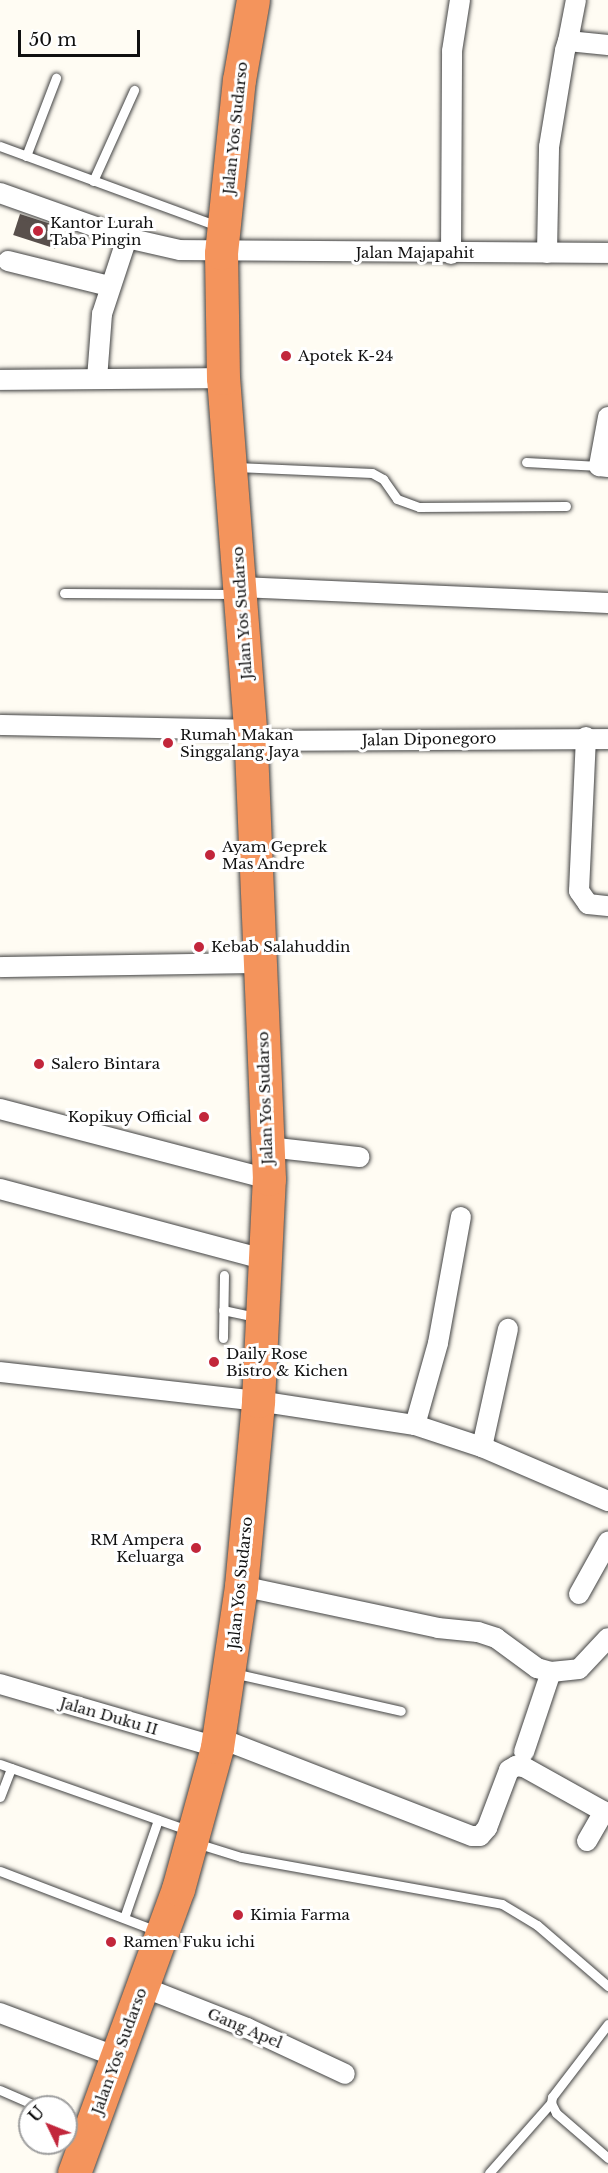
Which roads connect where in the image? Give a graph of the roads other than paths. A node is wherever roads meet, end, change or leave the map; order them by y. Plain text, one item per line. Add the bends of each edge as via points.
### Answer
1 (253, 0) edge
2 (460, 0) edge
3 (576, 0) edge
4 (568, 42) junction
5 (608, 45) edge
6 (57, 78) dead end
7 (134, 90) dead end
8 (0, 146) edge
9 (26, 156) junction
10 (93, 181) junction
11 (0, 193) edge
12 (127, 238) junction
13 (223, 241) junction
14 (547, 253) junction
15 (608, 253) edge
16 (451, 254) junction
17 (8, 261) dead end
18 (109, 286) junction
19 (224, 378) junction
20 (97, 379) junction
21 (0, 380) edge
22 (608, 417) edge
23 (526, 462) dead end
24 (231, 467) junction
25 (604, 467) edge
26 (566, 506) dead end
27 (240, 590) junction
28 (64, 592) dead end
29 (608, 603) edge
30 (0, 725) edge
31 (250, 736) junction
32 (586, 737) junction
33 (608, 739) edge
34 (608, 906) edge
35 (260, 963) junction
36 (0, 967) edge
37 (0, 1109) edge
38 (267, 1147) junction
39 (359, 1157) dead end
40 (268, 1179) junction
41 (0, 1189) edge
42 (461, 1217) dead end
43 (267, 1260) junction
44 (224, 1275) dead end
45 (223, 1310) junction
46 (264, 1319) junction
47 (508, 1329) dead end
48 (223, 1338) dead end
49 (0, 1372) edge
50 (258, 1401) junction
51 (416, 1425) junction
52 (482, 1447) junction
53 (608, 1501) edge
54 (607, 1550) edge
55 (241, 1586) junction
56 (579, 1594) dead end
57 (608, 1638) edge
58 (231, 1672) junction
59 (551, 1672) junction
60 (0, 1684) edge
61 (401, 1711) dead end
62 (218, 1743) junction
63 (524, 1752) dead end
64 (0, 1764) edge
65 (11, 1768) junction
66 (0, 1797) edge
67 (606, 1812) edge
68 (158, 1820) junction
69 (194, 1837) junction
70 (586, 1841) dead end
71 (0, 1871) edge
72 (124, 1918) junction
73 (162, 1933) junction
74 (608, 1986) edge
75 (143, 1987) junction
76 (0, 2013) edge
77 (608, 2024) edge
78 (117, 2057) junction
79 (345, 2074) dead end
80 (0, 2090) edge
81 (18, 2098) edge
82 (551, 2103) junction
83 (78, 2124) edge
84 (75, 2155) edge
85 (608, 2158) edge
86 (74, 2173) edge
87 (489, 2173) edge

1 - 13 highway, Jalan Yos Sudarso via 239,80
2 - 16 street via 452,51
3 - 4 street
4 - 5 street
4 - 14 street via 549,147
6 - 9 lane
7 - 10 lane
8 - 9 lane
9 - 10 lane
10 - 13 lane
11 - 12 street, Jalan Majapahit
12 - 13 street, Jalan Majapahit via 180,250
12 - 18 street
13 - 16 street, Jalan Majapahit
13 - 19 highway, Jalan Yos Sudarso
14 - 15 street, Jalan Majapahit
14 - 16 street, Jalan Majapahit
17 - 18 street
18 - 20 street via 102,314
19 - 20 street
19 - 24 highway, Jalan Yos Sudarso
20 - 21 street
22 - 25 street
23 - 25 lane
24 - 26 lane via 372,473 383,479 398,500 419,507
24 - 27 highway, Jalan Yos Sudarso
27 - 28 lane
27 - 29 street
27 - 31 highway, Jalan Yos Sudarso
30 - 31 street, Jalan Diponegoro
31 - 32 street, Jalan Diponegoro
31 - 35 highway, Jalan Yos Sudarso
32 - 33 street, Jalan Diponegoro
32 - 34 street via 579,891 588,904
35 - 36 street
35 - 38 highway, Jalan Yos Sudarso
37 - 40 street
38 - 39 street
38 - 40 highway, Jalan Yos Sudarso
40 - 43 highway, Jalan Yos Sudarso
41 - 43 street
42 - 51 street via 438,1343
43 - 46 highway, Jalan Yos Sudarso
44 - 45 lane
45 - 46 lane
45 - 48 lane
46 - 50 highway, Jalan Yos Sudarso
47 - 52 street
49 - 50 street
50 - 51 street
50 - 55 highway, Jalan Yos Sudarso
51 - 52 street
52 - 53 street
54 - 56 street
55 - 58 highway, Jalan Yos Sudarso
55 - 59 street via 438,1628 478,1632 496,1638 537,1668
57 - 59 street via 579,1669
58 - 61 lane
58 - 62 highway, Jalan Yos Sudarso
59 - 63 street
60 - 62 street, Jalan Duku II
62 - 67 street, Jalan Duku II via 472,1836 480,1836 487,1828 509,1770 516,1766
62 - 69 highway, Jalan Yos Sudarso
64 - 65 lane
65 - 66 lane
65 - 68 lane
67 - 70 street
68 - 69 lane
68 - 72 lane
69 - 73 highway, Jalan Yos Sudarso
69 - 74 lane via 241,1857 502,1904 537,1924
71 - 72 lane
72 - 73 lane
73 - 75 highway, Jalan Yos Sudarso
75 - 78 highway, Jalan Yos Sudarso
75 - 79 street, Gang Apel via 247,2028
76 - 78 street
77 - 82 lane
78 - 83 highway, Jalan Yos Sudarso
80 - 81 lane
82 - 85 lane via 556,2114
82 - 87 lane
84 - 86 highway, Jalan Yos Sudarso

